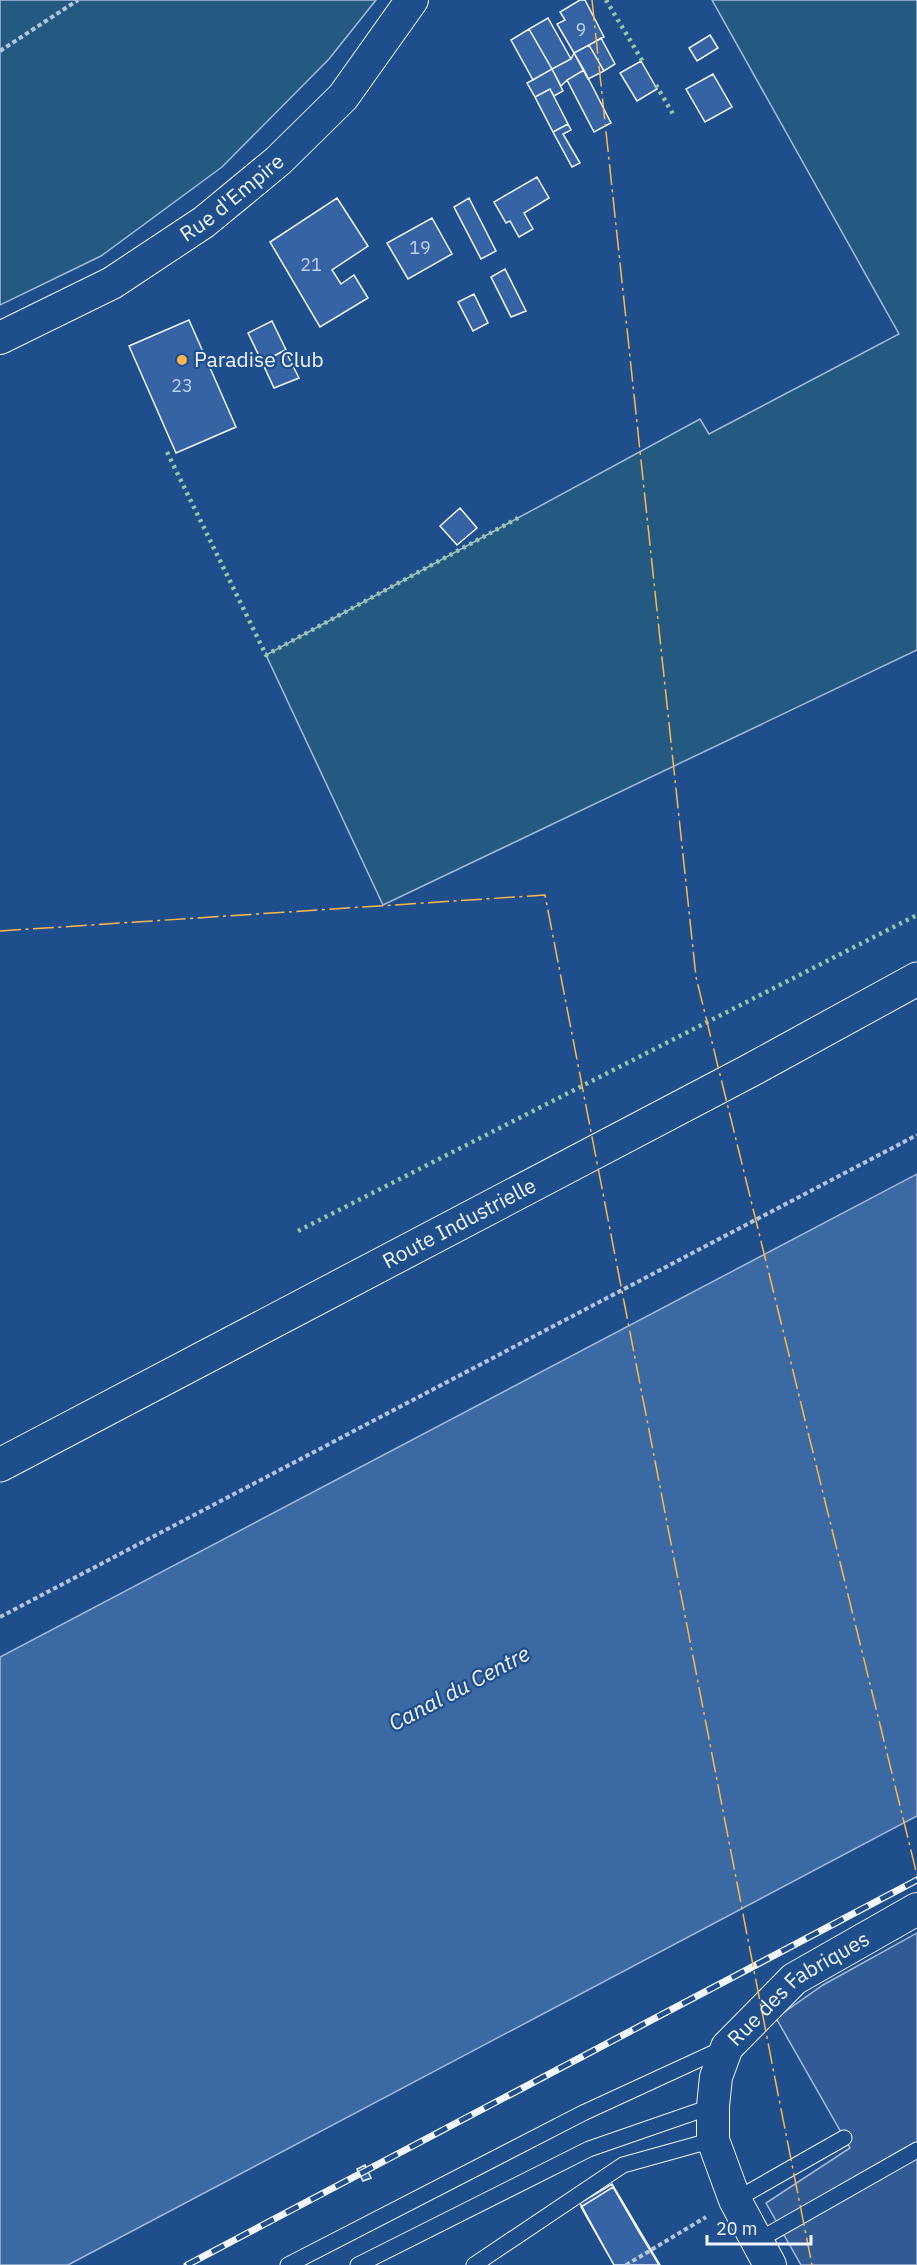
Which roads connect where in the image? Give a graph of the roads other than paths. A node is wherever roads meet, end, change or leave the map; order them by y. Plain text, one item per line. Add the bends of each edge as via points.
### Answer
1 (412, 0) edge
2 (0, 338) edge
3 (917, 979) edge
4 (0, 1465) edge
5 (917, 1909) edge
6 (727, 2047) junction
7 (713, 2106) junction
8 (844, 2138) dead end
9 (713, 2140) junction
10 (917, 2150) edge
11 (735, 2200) junction
12 (763, 2253) edge
13 (288, 2265) edge
14 (358, 2265) edge
15 (473, 2265) edge

1 - 2 street, Rue d'Empire via 343,97 278,161 213,214 112,283
3 - 4 main road, Route Industrielle
5 - 6 street, Rue des Fabriques via 794,1979
6 - 7 street, Rue des Fabriques via 716,2077
6 - 13 lane via 566,2121
7 - 9 street, Rue des Fabriques
7 - 14 lane via 589,2149
8 - 11 lane
9 - 11 street, Rue des Fabriques
9 - 15 lane via 623,2165
10 - 12 lane
11 - 12 street, Rue des Fabriques

